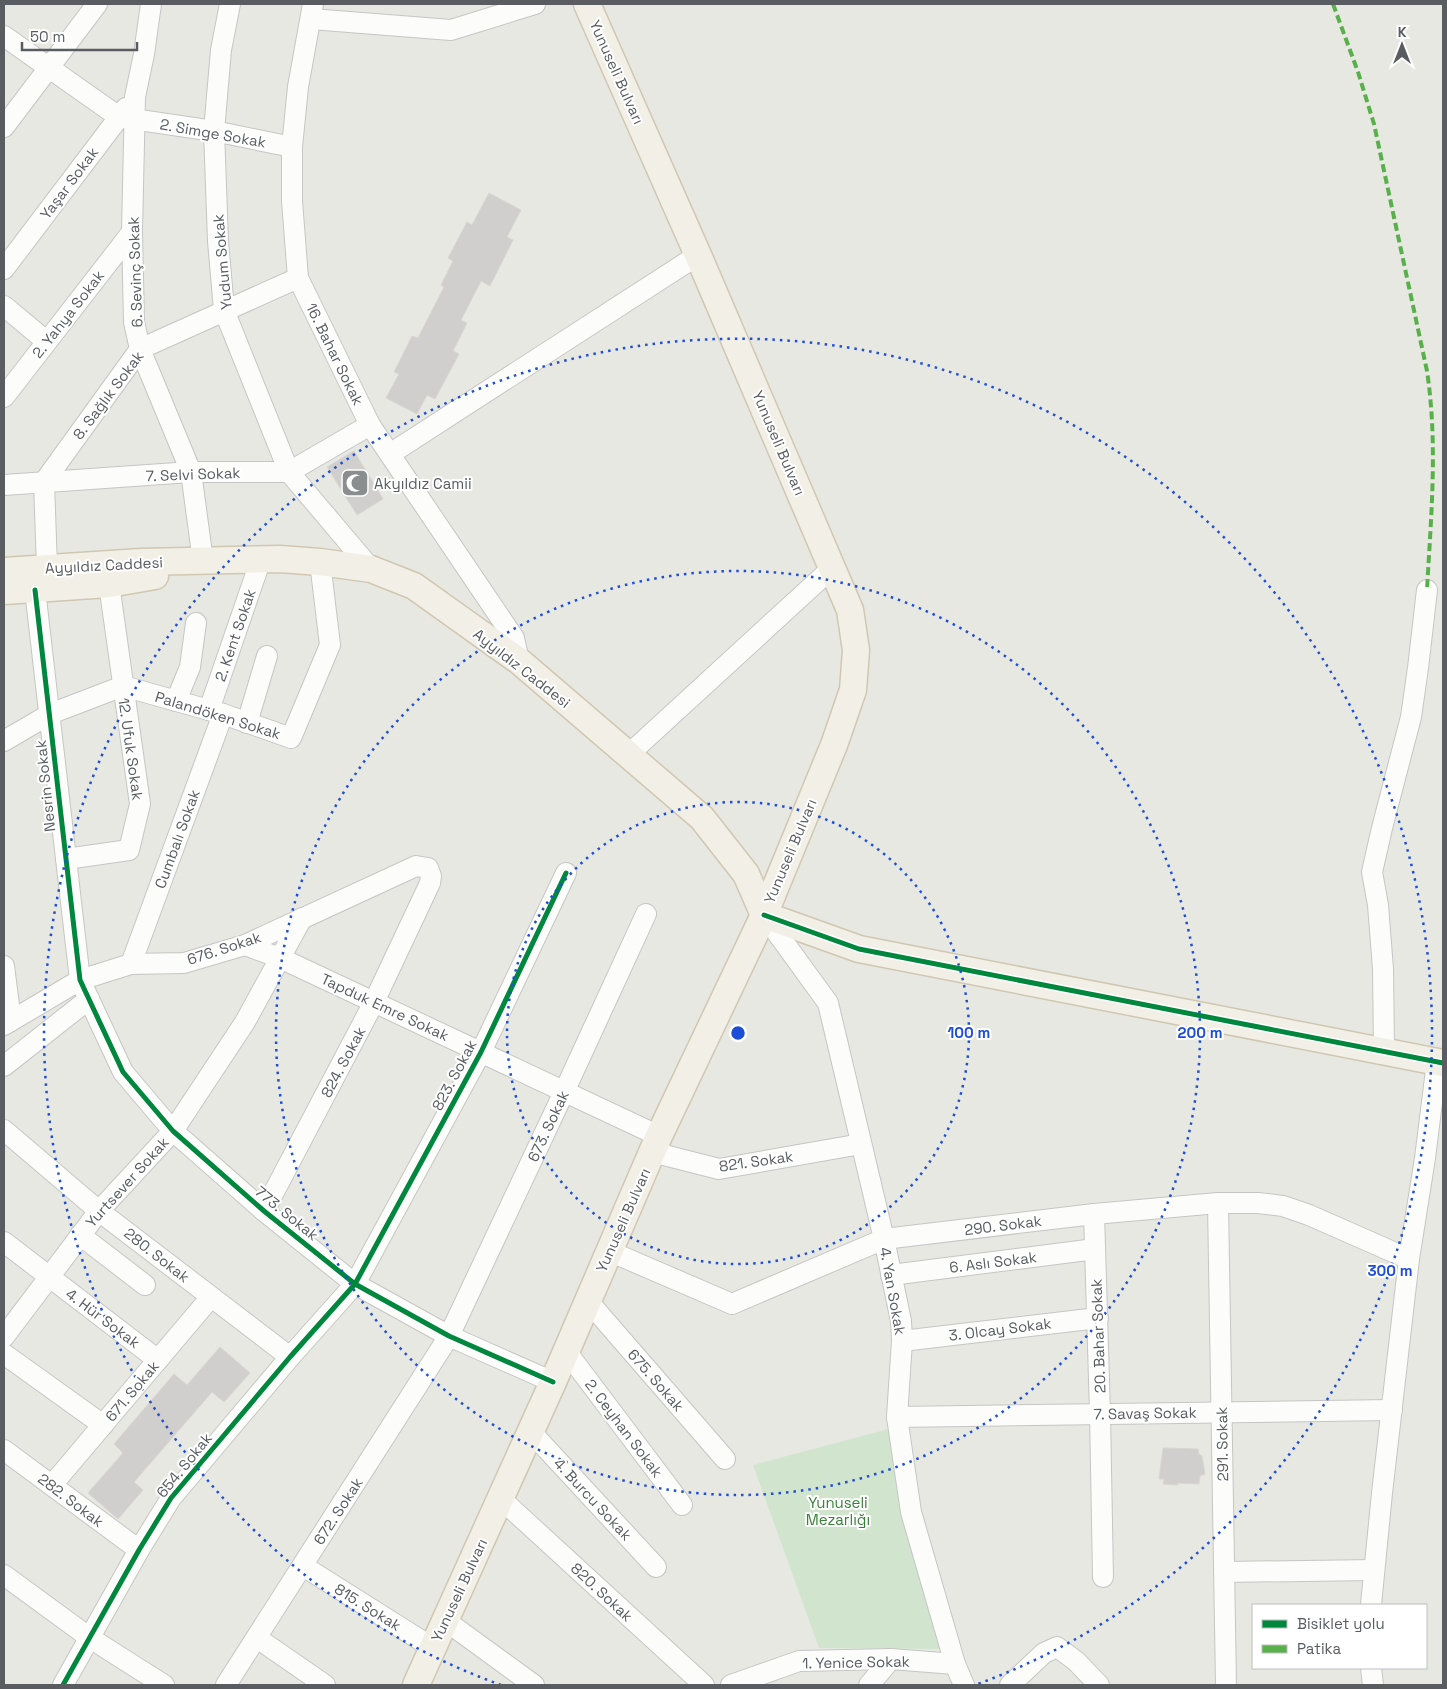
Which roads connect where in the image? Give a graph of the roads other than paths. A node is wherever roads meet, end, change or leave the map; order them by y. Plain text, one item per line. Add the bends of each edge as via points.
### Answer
1 (97, 4) edge
2 (151, 4) edge
3 (230, 4) edge
4 (535, 4) edge
5 (588, 4) edge
6 (312, 11) edge
7 (4, 36) edge
8 (49, 68) junction
9 (127, 118) junction
10 (4, 127) edge
11 (214, 132) junction
12 (292, 147) junction
13 (132, 232) junction
14 (698, 255) junction
15 (4, 269) edge
16 (298, 278) junction
17 (4, 306) edge
18 (224, 310) junction
19 (46, 341) junction
20 (140, 349) junction
21 (11, 372) edge
22 (4, 396) edge
23 (370, 425) junction
24 (390, 454) junction
25 (191, 472) junction
26 (289, 472) junction
27 (44, 482) junction
28 (4, 485) edge
29 (261, 560) junction
30 (203, 561) junction
31 (320, 562) junction
32 (832, 568) junction
33 (371, 569) junction
34 (4, 571) edge
35 (41, 579) junction
36 (109, 584) junction
37 (1426, 590) dead end
38 (4, 591) edge
39 (196, 623) dead end
40 (267, 656) dead end
41 (518, 661) junction
42 (122, 686) junction
43 (176, 701) junction
44 (216, 712) junction
45 (50, 714) junction
46 (247, 723) junction
47 (4, 741) edge
48 (628, 755) junction
49 (66, 859) junction
50 (566, 873) dead end
51 (430, 883) joint
52 (646, 914) dead end
53 (764, 915) junction
54 (302, 918) junction
55 (244, 945) junction
56 (280, 958) junction
57 (131, 964) junction
58 (4, 966) edge
59 (80, 980) junction
60 (89, 999) junction
61 (374, 1002) junction
62 (7, 1023) edge
63 (1384, 1051) junction
64 (481, 1052) junction
65 (1440, 1063) edge
66 (4, 1066) edge
67 (564, 1092) junction
68 (4, 1130) edge
69 (173, 1131) junction
70 (656, 1144) junction
71 (861, 1144) junction
72 (1218, 1203) junction
73 (99, 1211) junction
74 (264, 1211) junction
75 (1094, 1214) junction
76 (80, 1235) junction
77 (884, 1239) junction
78 (4, 1242) edge
79 (1095, 1249) junction
80 (609, 1251) junction
81 (1409, 1259) junction
82 (892, 1274) junction
83 (49, 1276) junction
84 (145, 1284) dead end
85 (356, 1284) junction
86 (211, 1297) junction
87 (588, 1301) junction
88 (1098, 1318) junction
89 (449, 1336) junction
90 (4, 1338) edge
91 (902, 1341) junction
92 (566, 1351) junction
93 (4, 1354) edge
94 (290, 1358) junction
95 (158, 1360) junction
96 (553, 1382) junction
97 (1392, 1410) junction
98 (1221, 1412) junction
99 (1100, 1413) junction
100 (897, 1416) junction
101 (104, 1425) junction
102 (530, 1432) junction
103 (4, 1450) edge
104 (725, 1459) dead end
105 (52, 1485) junction
106 (501, 1499) junction
107 (682, 1505) dead end
108 (139, 1550) junction
109 (302, 1566) junction
110 (656, 1567) dead end
111 (1374, 1570) junction
112 (1224, 1572) junction
113 (4, 1575) edge
114 (1102, 1577) dead end
115 (1371, 1604) edge
116 (446, 1621) junction
117 (90, 1638) junction
118 (257, 1638) junction
119 (433, 1648) junction
120 (891, 1659) junction
121 (955, 1664) junction
122 (1371, 1669) edge
123 (71, 1682) edge
124 (154, 1683) edge
125 (226, 1685) edge
126 (325, 1685) edge
127 (416, 1685) edge
128 (534, 1685) edge
129 (704, 1685) edge
130 (731, 1685) edge
131 (869, 1685) edge
132 (964, 1685) edge
133 (1010, 1685) edge
134 (1098, 1685) edge
135 (1226, 1685) edge
136 (1372, 1685) edge

1 - 8 street
2 - 9 street, 6. Sevinç Sokak via 144,54
3 - 11 street, Yudum Sokak via 221,50
4 - 6 street via 452,30
5 - 14 main road, Yunuseli Bulvarı
6 - 12 street, 16. Bahar Sokak via 298,87
7 - 8 street
8 - 9 street
8 - 10 street
9 - 11 street, 2. Simge Sokak
9 - 13 street, 6. Sevinç Sokak
9 - 15 street, Yaşar Sokak
11 - 12 street, 2. Simge Sokak
11 - 18 street, Yudum Sokak
12 - 16 street, 16. Bahar Sokak
13 - 19 street, 2. Yahya Sokak
13 - 20 street, 6. Sevinç Sokak via 134,322
14 - 24 street
14 - 32 main road, Yunuseli Bulvarı
16 - 18 street, 8. Sağlık Sokak
16 - 23 street, 16. Bahar Sokak
17 - 19 street
18 - 20 street, 8. Sağlık Sokak
18 - 26 street, Yudum Sokak
19 - 21 street, 2. Yahya Sokak
20 - 25 street, 6. Sevinç Sokak
20 - 27 street, 8. Sağlık Sokak
21 - 22 street, 2. Yahya Sokak
23 - 24 street, 16. Bahar Sokak
23 - 26 street
24 - 41 street, 16. Bahar Sokak via 514,638
25 - 26 street, 7. Selvi Sokak
25 - 27 street, 7. Selvi Sokak
25 - 30 street, 6. Sevinç Sokak
26 - 33 street, Yudum Sokak
27 - 28 street, 7. Selvi Sokak
27 - 35 street, Nesrin Sokak
29 - 30 main road, Ayyıldız Caddesi
29 - 31 main road, Ayyıldız Caddesi
29 - 44 street, 2. Kent Sokak
30 - 35 main road, Ayyıldız Caddesi via 141,562
30 - 36 main road, Ayyıldız Caddesi via 147,578
31 - 33 main road, Ayyıldız Caddesi
31 - 46 street, Palandöken Sokak via 330,645 291,738
32 - 48 street
32 - 53 main road, Yunuseli Bulvarı via 850,610 856,650 852,690 834,745
33 - 41 main road, Ayyıldız Caddesi via 414,586
34 - 35 main road, Ayyıldız Caddesi
35 - 36 main road, Ayyıldız Caddesi
35 - 38 main road, Ayyıldız Caddesi
35 - 45 street, Nesrin Sokak
36 - 42 street, 12. Ufuk Sokak
37 - 63 street via 1411,717 1372,872 1384,969
39 - 43 street via 190,667
40 - 46 street
41 - 48 main road, Ayyıldız Caddesi
42 - 43 street, Palandöken Sokak
42 - 45 street
42 - 49 street, 12. Ufuk Sokak via 140,804 129,850
43 - 44 street, Palandöken Sokak
44 - 46 street, Palandöken Sokak
44 - 57 street, Cumbalı Sokak
45 - 47 street
45 - 49 street, Nesrin Sokak
48 - 53 main road, Ayyıldız Caddesi via 702,818 746,874
49 - 59 street, Nesrin Sokak
50 - 64 street, 823. Sokak
51 - 54 street, 676. Sokak via 428,868 416,866
51 - 61 street, 824. Sokak
52 - 67 street, 673. Sokak
53 - 63 main road via 859,949
53 - 70 main road, Yunuseli Bulvarı
53 - 71 street, 4. Yan Sokak via 828,1003
54 - 55 street, 676. Sokak
54 - 56 street, Yurtsever Sokak
55 - 56 street, Tapduk Emre Sokak
55 - 57 street, 676. Sokak via 184,963
56 - 61 street, Tapduk Emre Sokak
56 - 69 street, Yurtsever Sokak via 245,1022
57 - 59 street, 676. Sokak
58 - 62 street
59 - 60 street, 773. Sokak
59 - 62 street, 676. Sokak
60 - 66 street
60 - 69 street, 773. Sokak via 123,1072
61 - 64 street, Tapduk Emre Sokak
61 - 74 street, 824. Sokak
63 - 65 main road
64 - 67 street, Tapduk Emre Sokak
64 - 85 street, 823. Sokak
65 - 81 street
67 - 70 street, Tapduk Emre Sokak
67 - 89 street, 673. Sokak
68 - 73 street, 280. Sokak
69 - 73 street, Yurtsever Sokak
69 - 74 street, 773. Sokak
70 - 71 street, 821. Sokak via 719,1169
70 - 80 main road, Yunuseli Bulvarı
71 - 77 street, 4. Yan Sokak
72 - 75 street, 290. Sokak
72 - 81 street, 290. Sokak via 1283,1206
72 - 98 street, 291. Sokak
73 - 76 street, Yurtsever Sokak
73 - 86 street, 280. Sokak
74 - 85 street, 773. Sokak
75 - 77 street, 290. Sokak
75 - 79 street, 20. Bahar Sokak
76 - 83 street, Yurtsever Sokak
76 - 84 street
77 - 80 street, 290. Sokak via 732,1304
77 - 82 street, 4. Yan Sokak
78 - 83 street, 4. Hür Sokak
79 - 82 street, 6. Aslı Sokak
79 - 88 street, 20. Bahar Sokak
80 - 87 main road, Yunuseli Bulvarı
81 - 97 street
82 - 91 street, 4. Yan Sokak
83 - 90 street, Yurtsever Sokak
83 - 95 street, 4. Hür Sokak
85 - 89 street, 773. Sokak
85 - 94 street, 654. Sokak
86 - 94 street, 280. Sokak
86 - 95 street, 671. Sokak
87 - 92 main road, Yunuseli Bulvarı
87 - 104 street, 675. Sokak
88 - 91 street, 3. Olcay Sokak
88 - 99 street, 20. Bahar Sokak
89 - 96 street, 773. Sokak
89 - 109 street, 672. Sokak
91 - 100 street, 4. Yan Sokak
92 - 96 main road, Yunuseli Bulvarı
92 - 107 street, 2. Ceyhan Sokak
93 - 101 street
94 - 108 street, 654. Sokak via 171,1498
95 - 101 street, 671. Sokak
96 - 102 main road, Yunuseli Bulvarı
97 - 98 street, 7. Savaş Sokak
97 - 111 street
98 - 99 street, 7. Savaş Sokak
98 - 112 street, 291. Sokak
99 - 100 street, 7. Savaş Sokak
99 - 114 street, 20. Bahar Sokak
100 - 121 street, 4. Yan Sokak via 911,1512
101 - 105 street, 671. Sokak
102 - 106 main road, Yunuseli Bulvarı
102 - 110 street, 4. Burcu Sokak
103 - 105 street, 282. Sokak
105 - 108 street, 282. Sokak
106 - 116 main road, Yunuseli Bulvarı
106 - 129 street, 820. Sokak
108 - 117 street, 654. Sokak
109 - 118 street, 672. Sokak
109 - 119 street, 815. Sokak
111 - 112 street
111 - 115 street
112 - 135 street, 291. Sokak
113 - 117 street
116 - 119 main road, Yunuseli Bulvarı
116 - 128 street
117 - 123 street, 654. Sokak
117 - 124 street
118 - 125 street, 672. Sokak
118 - 126 street
119 - 127 main road, Yunuseli Bulvarı
120 - 121 street, 1. Yenice Sokak
120 - 130 street, 1. Yenice Sokak via 799,1662
120 - 131 street
121 - 132 street, 4. Yan Sokak
122 - 136 street
133 - 134 street via 1044,1653 1057,1647

